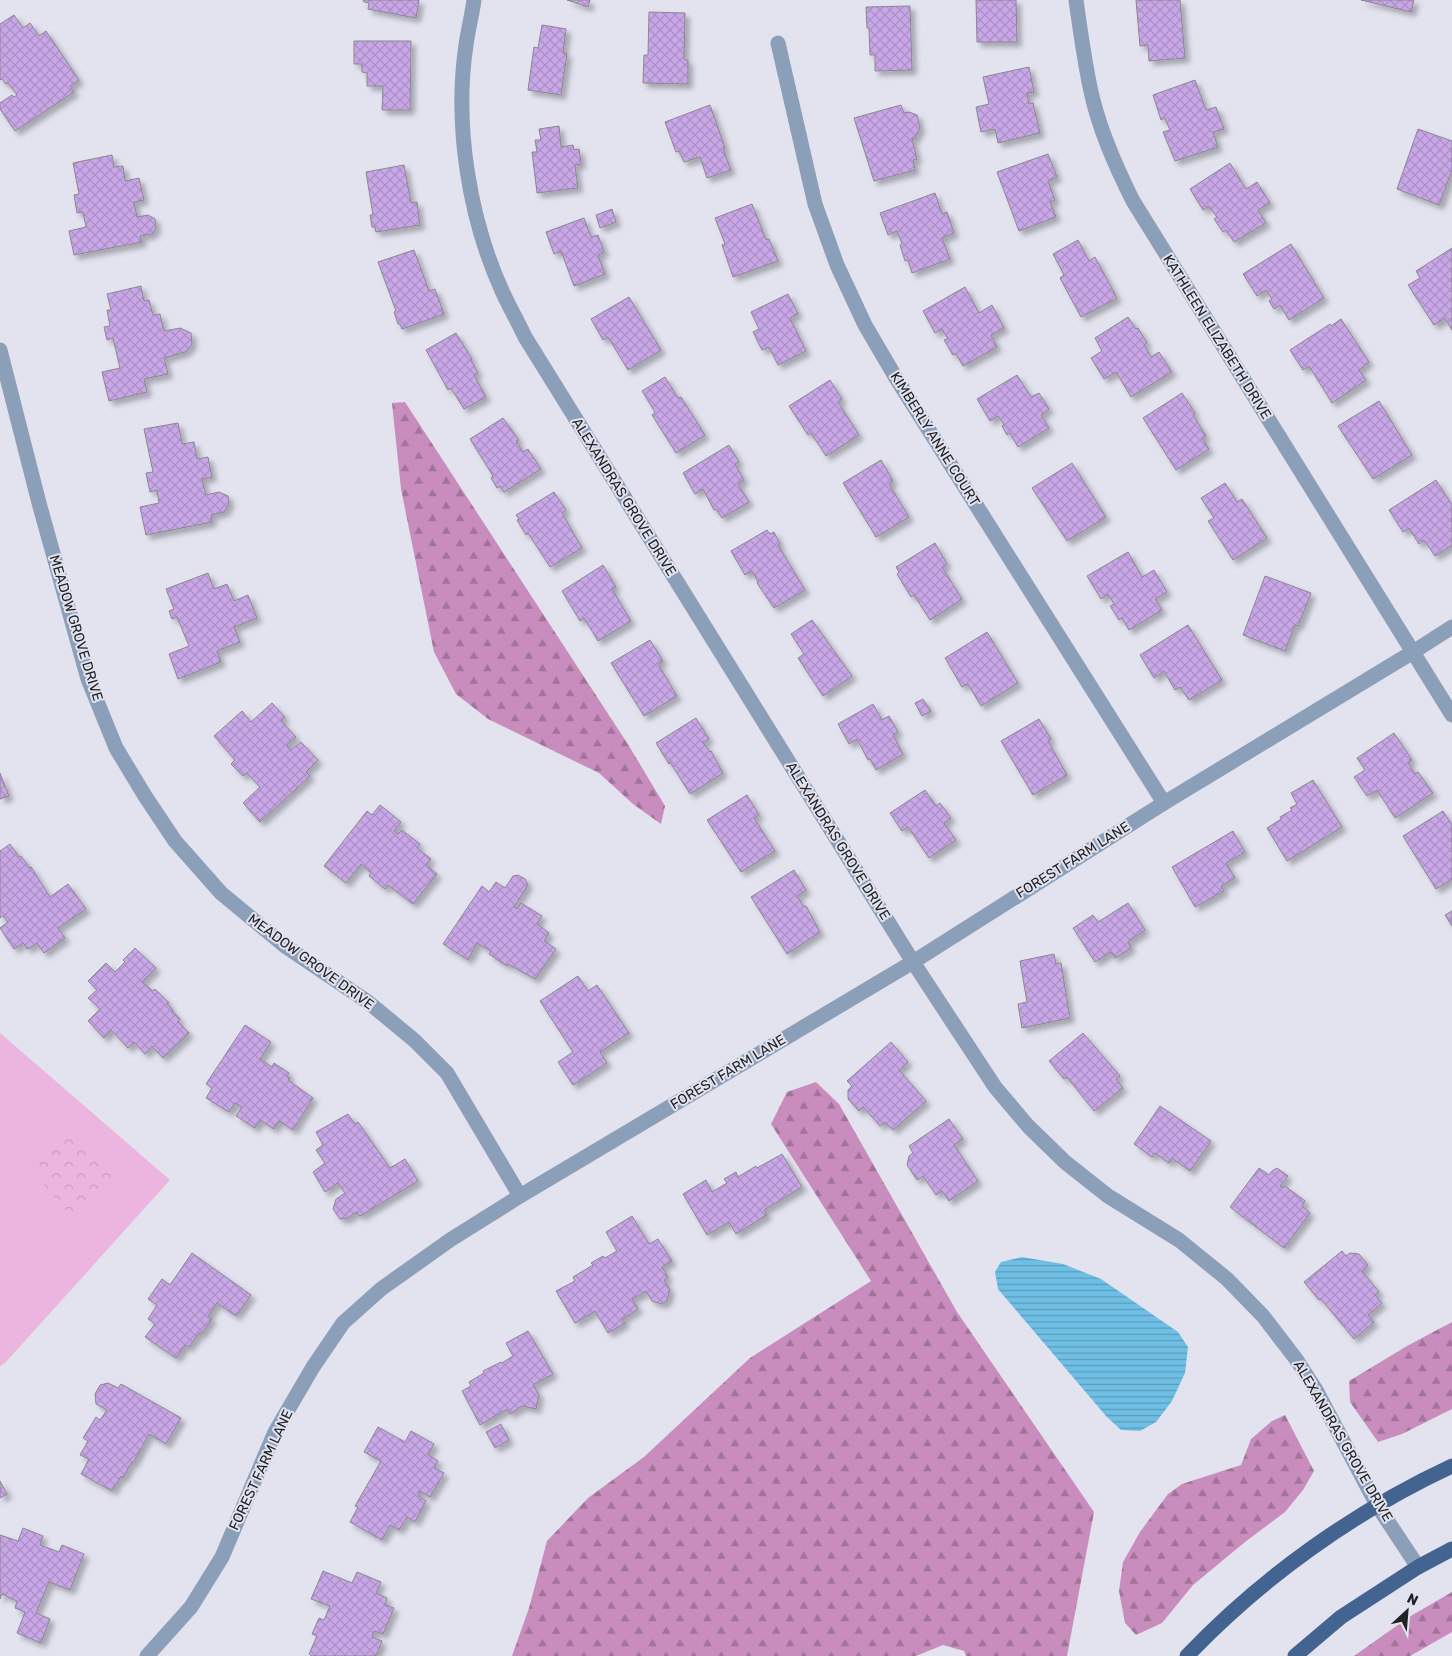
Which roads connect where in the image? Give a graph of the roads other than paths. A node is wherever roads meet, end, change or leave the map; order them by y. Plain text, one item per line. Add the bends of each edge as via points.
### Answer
1 (474, 0) edge
2 (1076, 0) edge
3 (778, 43) dead end
4 (0, 350) edge
5 (1452, 627) edge
6 (1413, 652) junction
7 (1452, 715) edge
8 (1164, 803) junction
9 (913, 962) junction
10 (520, 1196) junction
11 (1452, 1466) edge
12 (1377, 1505) junction
13 (1452, 1549) edge
14 (1418, 1567) junction
15 (147, 1656) edge
16 (1187, 1656) edge
17 (1295, 1656) edge

1 - 9 street, ALEXANDRAS GROVE DRIVE via 462,96 464,147 471,196 484,245 502,292 525,337
2 - 6 street, KATHLEEN ELIZABETH DRIVE via 1090,88 1101,127 1133,201
3 - 8 street, KIMBERLY ANNE COURT via 815,204 837,265 865,325
4 - 10 street, MEADOW GROVE DRIVE via 88,679 116,748 145,796 175,841 221,893 285,946 368,1002 414,1040 447,1074
5 - 6 street, FOREST FARM LANE
6 - 7 street, KATHLEEN ELIZABETH DRIVE
6 - 8 street, FOREST FARM LANE
8 - 9 street, FOREST FARM LANE
9 - 10 street, FOREST FARM LANE
9 - 12 street, ALEXANDRAS GROVE DRIVE via 995,1087 1028,1126 1065,1162 1108,1196 1185,1245 1227,1279 1263,1316 1316,1390
10 - 15 street, FOREST FARM LANE via 381,1289 343,1323 313,1366 275,1432 222,1557 190,1607
11 - 12 main road
12 - 14 street, ALEXANDRAS GROVE DRIVE
12 - 16 main road via 1313,1547 1241,1604
13 - 14 main road
14 - 17 main road via 1341,1617

